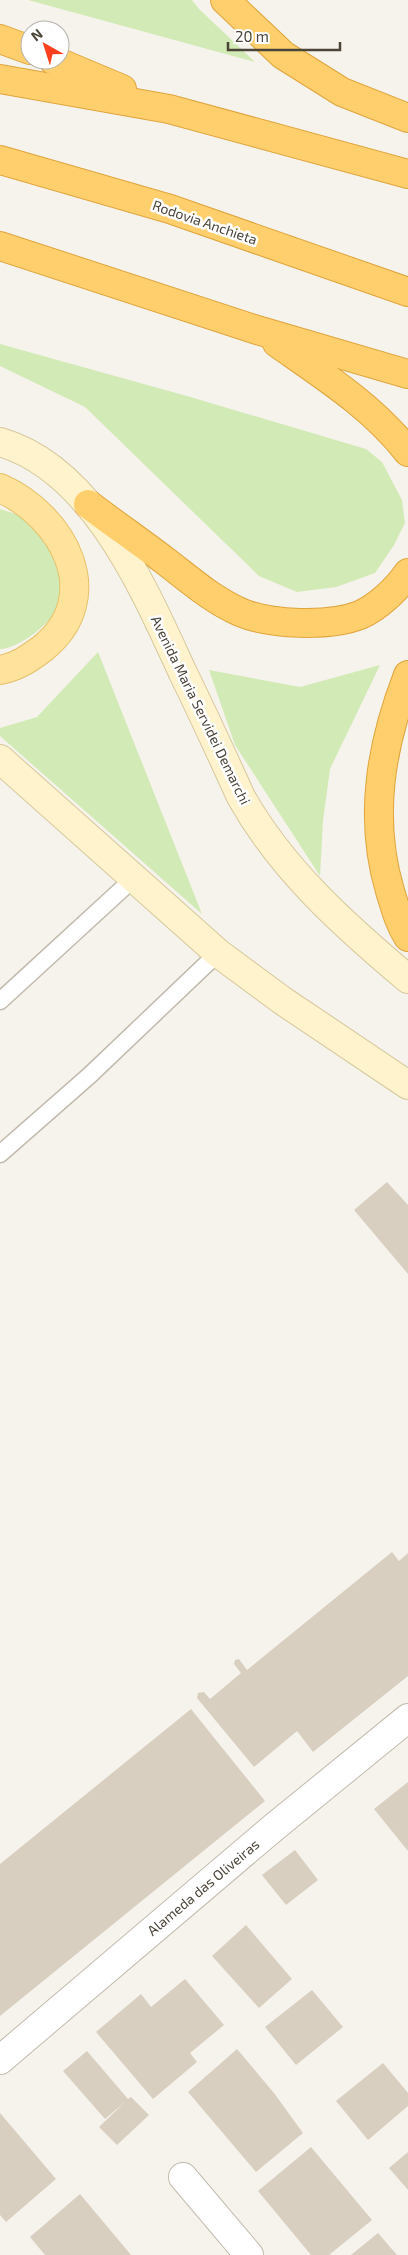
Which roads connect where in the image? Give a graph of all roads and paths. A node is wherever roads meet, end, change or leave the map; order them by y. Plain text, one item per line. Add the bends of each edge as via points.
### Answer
1 (225, 0) edge
2 (0, 39) edge
3 (20, 46) edge
4 (70, 67) edge
5 (0, 79) edge
6 (169, 109) junction
7 (408, 118) edge
8 (0, 160) edge
9 (408, 174) edge
10 (0, 246) edge
11 (408, 292) edge
12 (258, 330) junction
13 (408, 374) edge
14 (0, 442) edge
15 (408, 452) edge
16 (0, 488) edge
17 (88, 504) junction
18 (408, 573) edge
19 (0, 670) edge
20 (408, 675) edge
21 (0, 759) edge
22 (133, 879) junction
23 (408, 937) edge
24 (218, 953) junction
25 (408, 979) edge
26 (0, 1000) edge
27 (408, 1084) edge
28 (0, 1154) edge
29 (408, 1718) edge
30 (0, 2060) edge
31 (183, 2177) dead end
32 (248, 2255) edge

1 - 7 highway via 282,55 342,92
2 - 3 highway
4 - 6 highway
5 - 6 highway
6 - 9 highway
8 - 11 highway, Rodovia Anchieta via 170,209
10 - 12 highway
12 - 13 highway
12 - 15 highway via 376,416
14 - 17 main road, Avenida Maria Servidei Demarchi via 45,462
16 - 19 main road via 33,508 55,533 69,557 76,585 71,614 63,628 34,655 20,664
17 - 18 highway via 202,590 241,612 257,617 307,622 334,621 358,615 386,597
17 - 25 main road, Avenida Maria Servidei Demarchi via 138,580 241,797 258,826 341,921
20 - 23 highway via 390,727 381,766 378,801 385,873
21 - 22 main road
22 - 24 main road
22 - 26 lane
24 - 27 main road via 283,1001
24 - 28 lane via 90,1075
29 - 30 street, Alameda das Oliveiras
31 - 32 street

